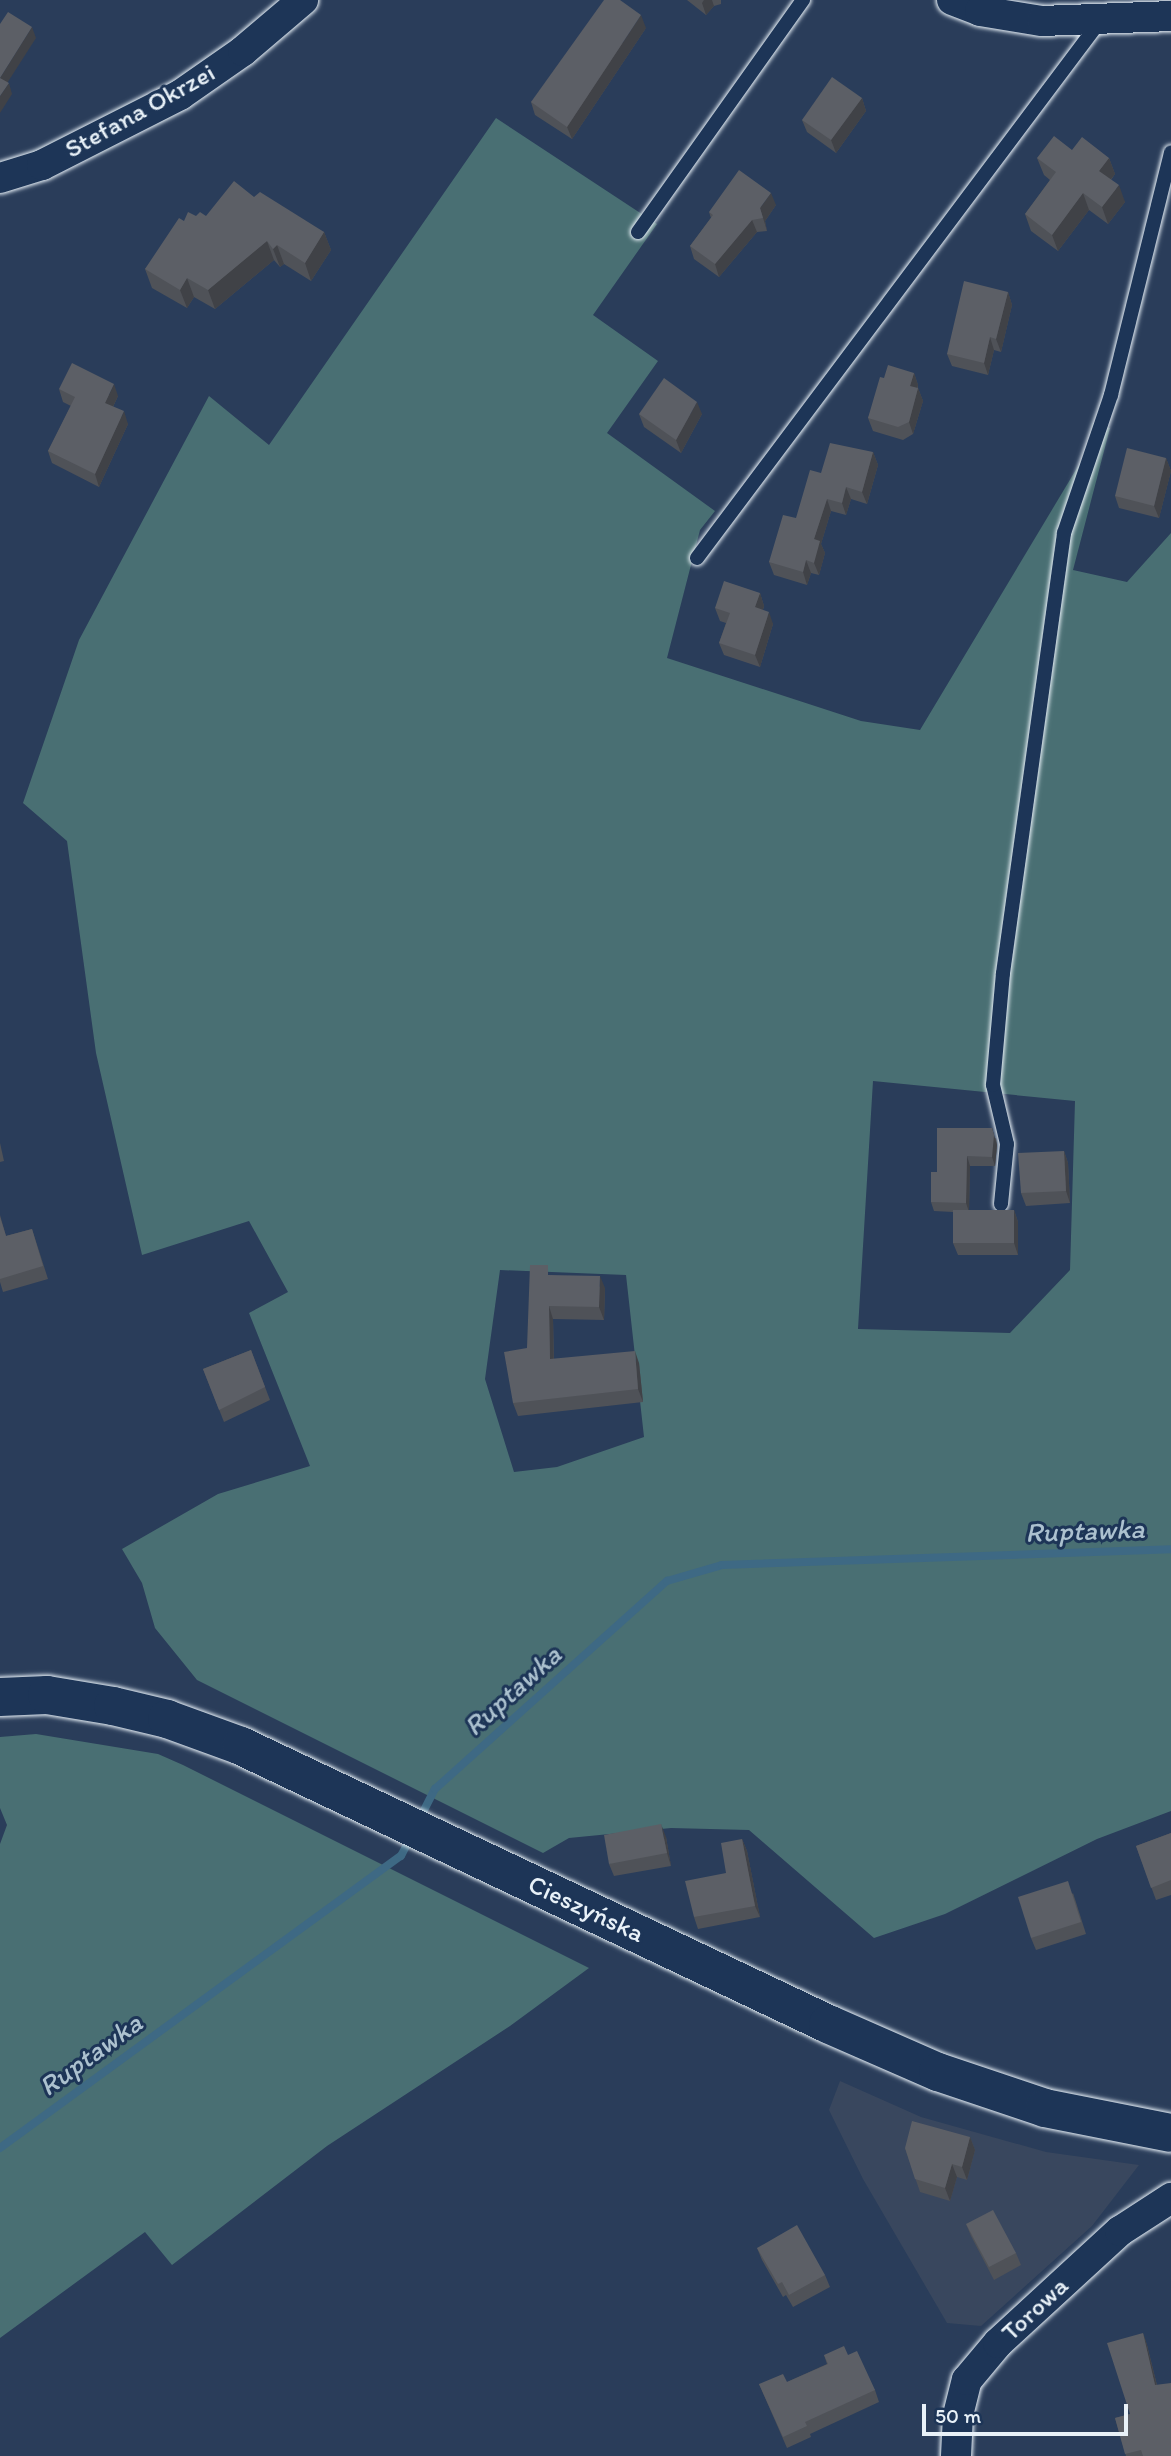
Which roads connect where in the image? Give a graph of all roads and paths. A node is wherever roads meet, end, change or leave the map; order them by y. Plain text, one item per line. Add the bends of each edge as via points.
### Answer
1 (303, 0) edge
2 (803, 0) edge
3 (952, 0) edge
4 (1171, 16) edge
5 (1101, 19) junction
6 (1171, 152) edge
7 (0, 178) edge
8 (638, 232) dead end
9 (697, 558) dead end
10 (1001, 1204) dead end
11 (0, 1697) edge
12 (1171, 2133) edge
13 (1171, 2198) edge
14 (956, 2456) edge

1 - 7 street, Stefana Okrzei via 243,51 180,95 42,165
2 - 8 lane
3 - 5 street via 980,11 1042,20
4 - 5 street
5 - 9 lane
6 - 10 lane via 1111,395 1064,533 1003,973 993,1085 1007,1144
11 - 12 main road, Cieszyńska via 47,1695 167,1719 241,1746 939,2072 1045,2108
13 - 14 street, Torowa via 1120,2231 998,2343 967,2380 958,2415

